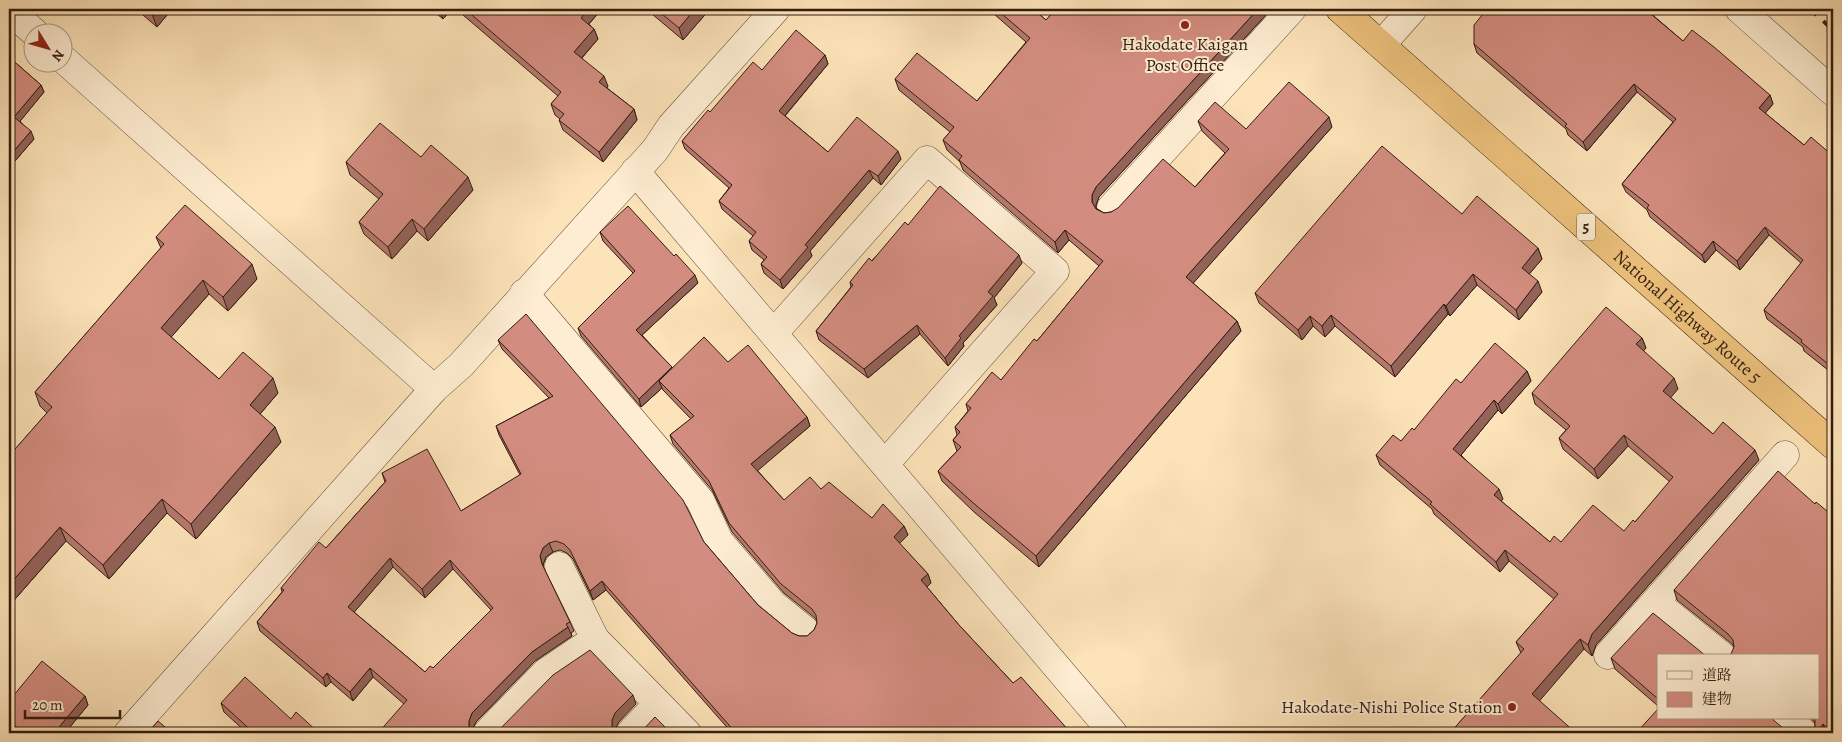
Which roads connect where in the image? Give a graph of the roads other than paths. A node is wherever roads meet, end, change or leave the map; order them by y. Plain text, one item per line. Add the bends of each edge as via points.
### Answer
1 (776, 9) edge
2 (1292, 9) edge
3 (1340, 9) edge
4 (1413, 9) edge
5 (1739, 9) edge
6 (9, 10) edge
7 (23, 22) edge
8 (1381, 46) junction
9 (72, 67) edge
10 (1833, 92) edge
11 (636, 171) junction
12 (1111, 208) dead end
13 (524, 293) junction
14 (774, 333) junction
15 (434, 389) junction
16 (1833, 445) edge
17 (1785, 455) dead end
18 (884, 464) junction
19 (559, 566) dead end
20 (1656, 602) junction
21 (805, 630) dead end
22 (595, 639) junction
23 (1720, 654) edge
24 (1608, 655) dead end
25 (657, 705) junction
26 (1788, 720) edge
27 (128, 733) edge
28 (487, 733) edge
29 (630, 733) edge
30 (687, 733) edge
31 (1113, 733) edge
32 (1804, 733) edge

1 - 11 street via 671,126
2 - 12 street
3 - 8 highway, National Highway Route 5 / 5
4 - 8 street
5 - 10 street
6 - 7 street
8 - 16 highway, National Highway Route 5 / 5
9 - 15 street
11 - 13 street
11 - 14 street
13 - 15 street via 461,365
13 - 21 street via 700,500 718,541 773,604
14 - 18 street
14 - 18 street via 927,160 1055,271
15 - 27 street
17 - 20 street
18 - 31 street
19 - 22 street
20 - 23 street
20 - 24 street
22 - 25 street
22 - 28 street via 546,672
25 - 29 street
25 - 30 street
26 - 32 street

